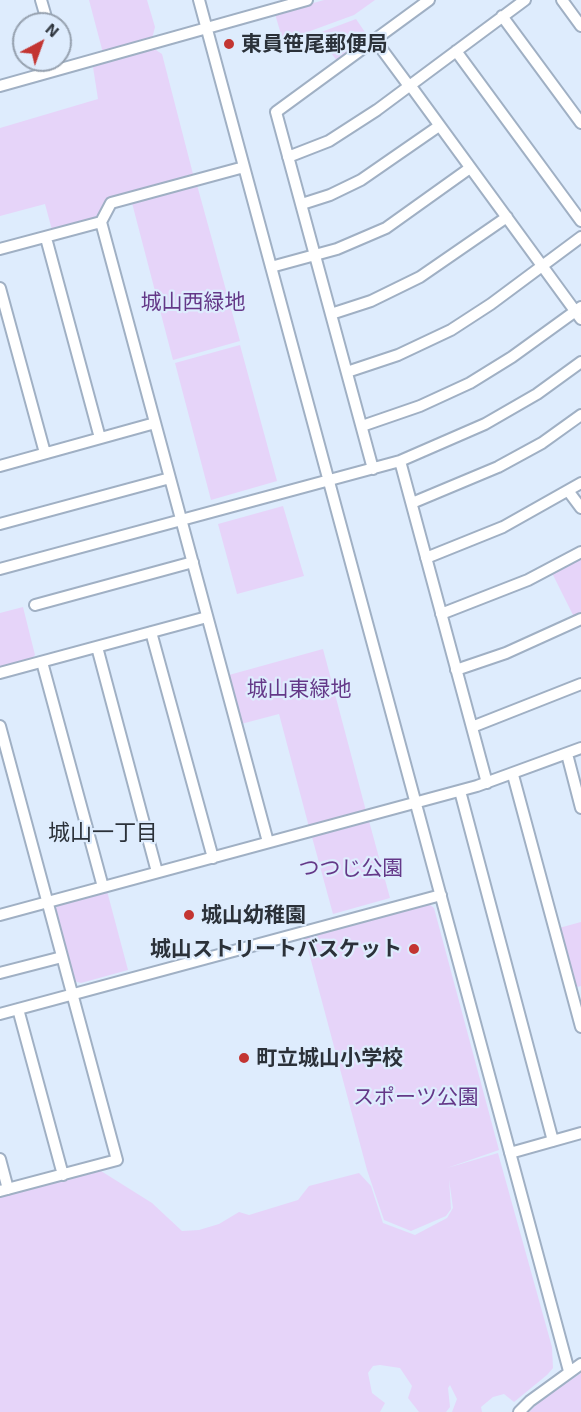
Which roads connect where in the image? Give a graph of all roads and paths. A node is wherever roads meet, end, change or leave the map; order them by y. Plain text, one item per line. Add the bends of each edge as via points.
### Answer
1 (199, 0) edge
2 (307, 0) edge
3 (429, 0) edge
4 (525, 0) edge
5 (562, 0) edge
6 (502, 16) junction
7 (581, 26) edge
8 (206, 28) junction
9 (375, 40) junction
10 (456, 51) junction
11 (72, 62) edge
12 (36, 72) edge
13 (1, 83) edge
14 (409, 85) junction
15 (581, 123) edge
16 (439, 126) junction
17 (288, 157) junction
18 (244, 167) junction
19 (470, 168) junction
20 (302, 204) junction
21 (507, 217) junction
22 (581, 221) edge
23 (101, 222) junction
24 (581, 237) edge
25 (46, 238) junction
26 (0, 249) edge
27 (315, 255) junction
28 (542, 266) junction
29 (271, 267) junction
30 (0, 288) edge
31 (579, 312) edge
32 (331, 314) junction
33 (581, 362) edge
34 (347, 372) junction
35 (581, 415) edge
36 (155, 423) junction
37 (362, 426) junction
38 (100, 438) junction
39 (45, 453) junction
40 (400, 461) junction
41 (0, 466) edge
42 (373, 469) junction
43 (170, 478) junction
44 (328, 480) junction
45 (581, 483) edge
46 (569, 492) junction
47 (411, 503) junction
48 (581, 508) edge
49 (181, 521) junction
50 (0, 524) edge
51 (581, 552) edge
52 (426, 558) junction
53 (193, 562) junction
54 (0, 569) edge
55 (35, 605) dead end
56 (441, 614) junction
57 (207, 617) junction
58 (581, 619) edge
59 (152, 632) junction
60 (97, 647) junction
61 (42, 662) junction
62 (456, 670) junction
63 (0, 673) edge
64 (581, 684) edge
65 (0, 726) edge
66 (472, 727) junction
67 (581, 748) edge
68 (567, 754) junction
69 (513, 775) junction
70 (487, 783) junction
71 (460, 791) junction
72 (415, 802) junction
73 (581, 808) edge
74 (268, 842) junction
75 (213, 858) junction
76 (158, 872) junction
77 (103, 887) junction
78 (441, 895) junction
79 (47, 902) junction
80 (0, 915) edge
81 (62, 957) junction
82 (0, 973) edge
83 (576, 993) edge
84 (72, 994) junction
85 (18, 1009) junction
86 (0, 1014) edge
87 (581, 1027) edge
88 (581, 1133) edge
89 (553, 1141) junction
90 (510, 1153) junction
91 (0, 1158) edge
92 (63, 1174) junction
93 (4, 1190) edge
94 (581, 1364) edge
95 (569, 1371) junction
96 (519, 1412) edge

1 - 8 street
2 - 8 street
3 - 9 street
4 - 6 street
5 - 7 street
6 - 10 street
6 - 15 street
8 - 11 street
8 - 18 street
9 - 14 street
9 - 17 street via 276,112
10 - 14 street
10 - 22 street
12 - 13 street
14 - 16 street
14 - 17 street via 329,141
16 - 19 street
16 - 20 street via 361,180
17 - 20 street
18 - 23 street via 111,203
18 - 29 street
19 - 21 street
19 - 27 street via 386,228
20 - 27 street
21 - 28 street
21 - 32 street via 420,278
23 - 25 street
23 - 36 street
24 - 28 street
25 - 26 street
25 - 38 street
27 - 29 street
27 - 32 street
28 - 31 street
28 - 34 street via 451,330
29 - 44 street
30 - 39 street
31 - 37 street via 465,386
32 - 34 street
33 - 40 street via 537,394 485,424
34 - 37 street
35 - 47 street via 542,443 498,467
36 - 38 street
36 - 43 street
37 - 42 street
38 - 39 street
39 - 41 street
40 - 42 street
40 - 47 street
42 - 44 street
43 - 49 street
43 - 50 street
44 - 49 street
44 - 72 street
45 - 46 street
46 - 48 street
46 - 52 street via 503,527
47 - 52 street
49 - 53 street
49 - 54 street
51 - 56 street via 528,580
52 - 56 street
53 - 55 street
53 - 57 street
56 - 62 street
57 - 59 street
57 - 74 street
58 - 62 street via 506,653
59 - 60 street
59 - 75 street
60 - 61 street
60 - 76 street
61 - 63 street
61 - 77 street
62 - 66 street
64 - 66 street
65 - 79 street
66 - 70 street
67 - 68 street
68 - 69 street
68 - 73 street
69 - 70 street
69 - 83 street
70 - 71 street
71 - 72 street
71 - 89 street
72 - 74 street
72 - 78 street
74 - 75 street
75 - 76 street
76 - 77 street
77 - 79 street
78 - 84 street
78 - 90 street
79 - 80 street
79 - 81 street
81 - 82 street
81 - 84 street
83 - 87 street
84 - 85 street
84 - 92 street via 117,1160
85 - 86 street
85 - 92 street
88 - 89 street
89 - 90 street
90 - 95 street
91 - 93 street
92 - 93 street
94 - 95 street
95 - 96 street

